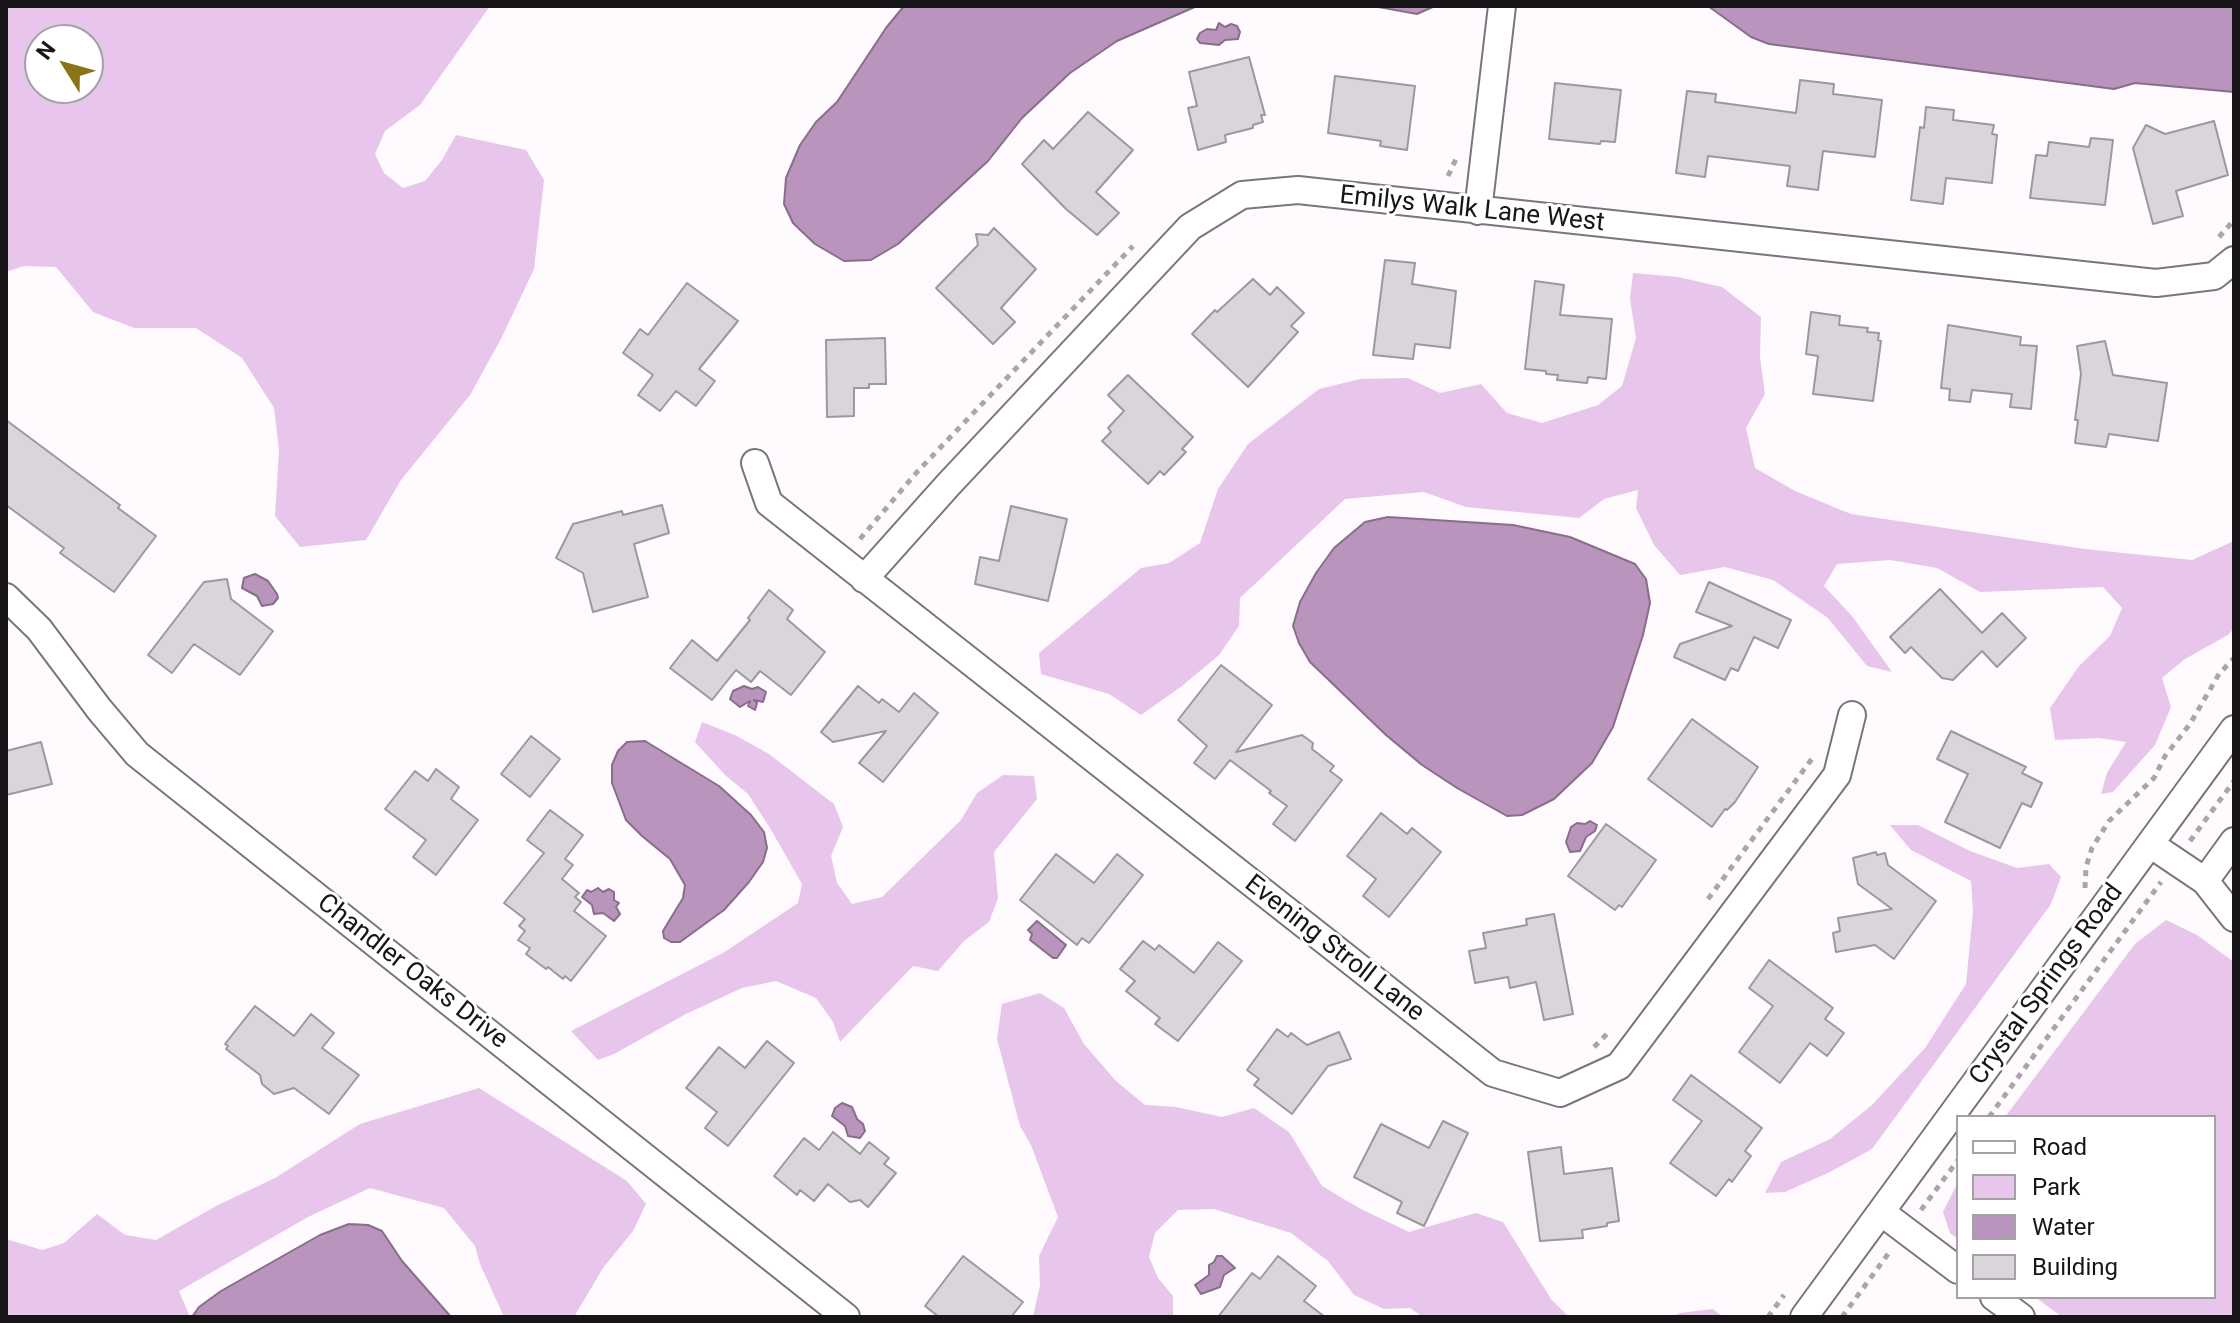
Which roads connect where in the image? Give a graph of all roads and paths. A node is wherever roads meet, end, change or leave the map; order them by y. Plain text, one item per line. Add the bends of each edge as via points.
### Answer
1 (1502, 6) edge
2 (1436, 181) dead end
3 (1479, 200) junction
4 (2234, 220) edge
5 (1144, 235) dead end
6 (2209, 246) dead end
7 (2234, 260) edge
8 (755, 463) dead end
9 (849, 530) dead end
10 (860, 539) junction
11 (873, 569) junction
12 (6, 597) edge
13 (2234, 658) edge
14 (1850, 725) joint
15 (2234, 729) edge
16 (2234, 781) edge
17 (2234, 841) edge
18 (2150, 844) junction
19 (2176, 861) junction
20 (2205, 881) junction
21 (1708, 899) dead end
22 (2076, 900) dead end
23 (2234, 918) edge
24 (1613, 1028) dead end
25 (1586, 1052) dead end
26 (1990, 1115) edge
27 (1881, 1212) junction
28 (1956, 1268) edge
29 (1787, 1292) dead end
30 (1997, 1299) edge
31 (846, 1317) edge
32 (1768, 1317) edge
33 (1804, 1317) edge
34 (2021, 1317) edge

1 - 3 street
2 - 3 path via 1448,176
3 - 7 street, Emilys Walk Lane West via 2156,283 2214,276
3 - 11 street, Emilys Walk Lane West via 1298,190 1242,195 1190,227
4 - 6 path
5 - 10 path via 917,472
8 - 11 street, Evening Stroll Lane via 769,503
9 - 10 path
10 - 11 path
11 - 14 street, Evening Stroll Lane via 1493,1073 1560,1093 1619,1066 1837,775
12 - 31 street, Chandler Oaks Drive via 39,629 137,754
13 - 22 path via 2154,778 2109,821 2092,848 2086,888
14 - 21 path via 1821,745
15 - 18 street, Crystal Springs Road
16 - 19 path
17 - 20 street
18 - 19 street
18 - 27 street, Crystal Springs Road
19 - 20 street
19 - 26 path
20 - 23 street
24 - 25 path
27 - 28 street
27 - 33 street, Crystal Springs Road
29 - 32 path
30 - 34 street

